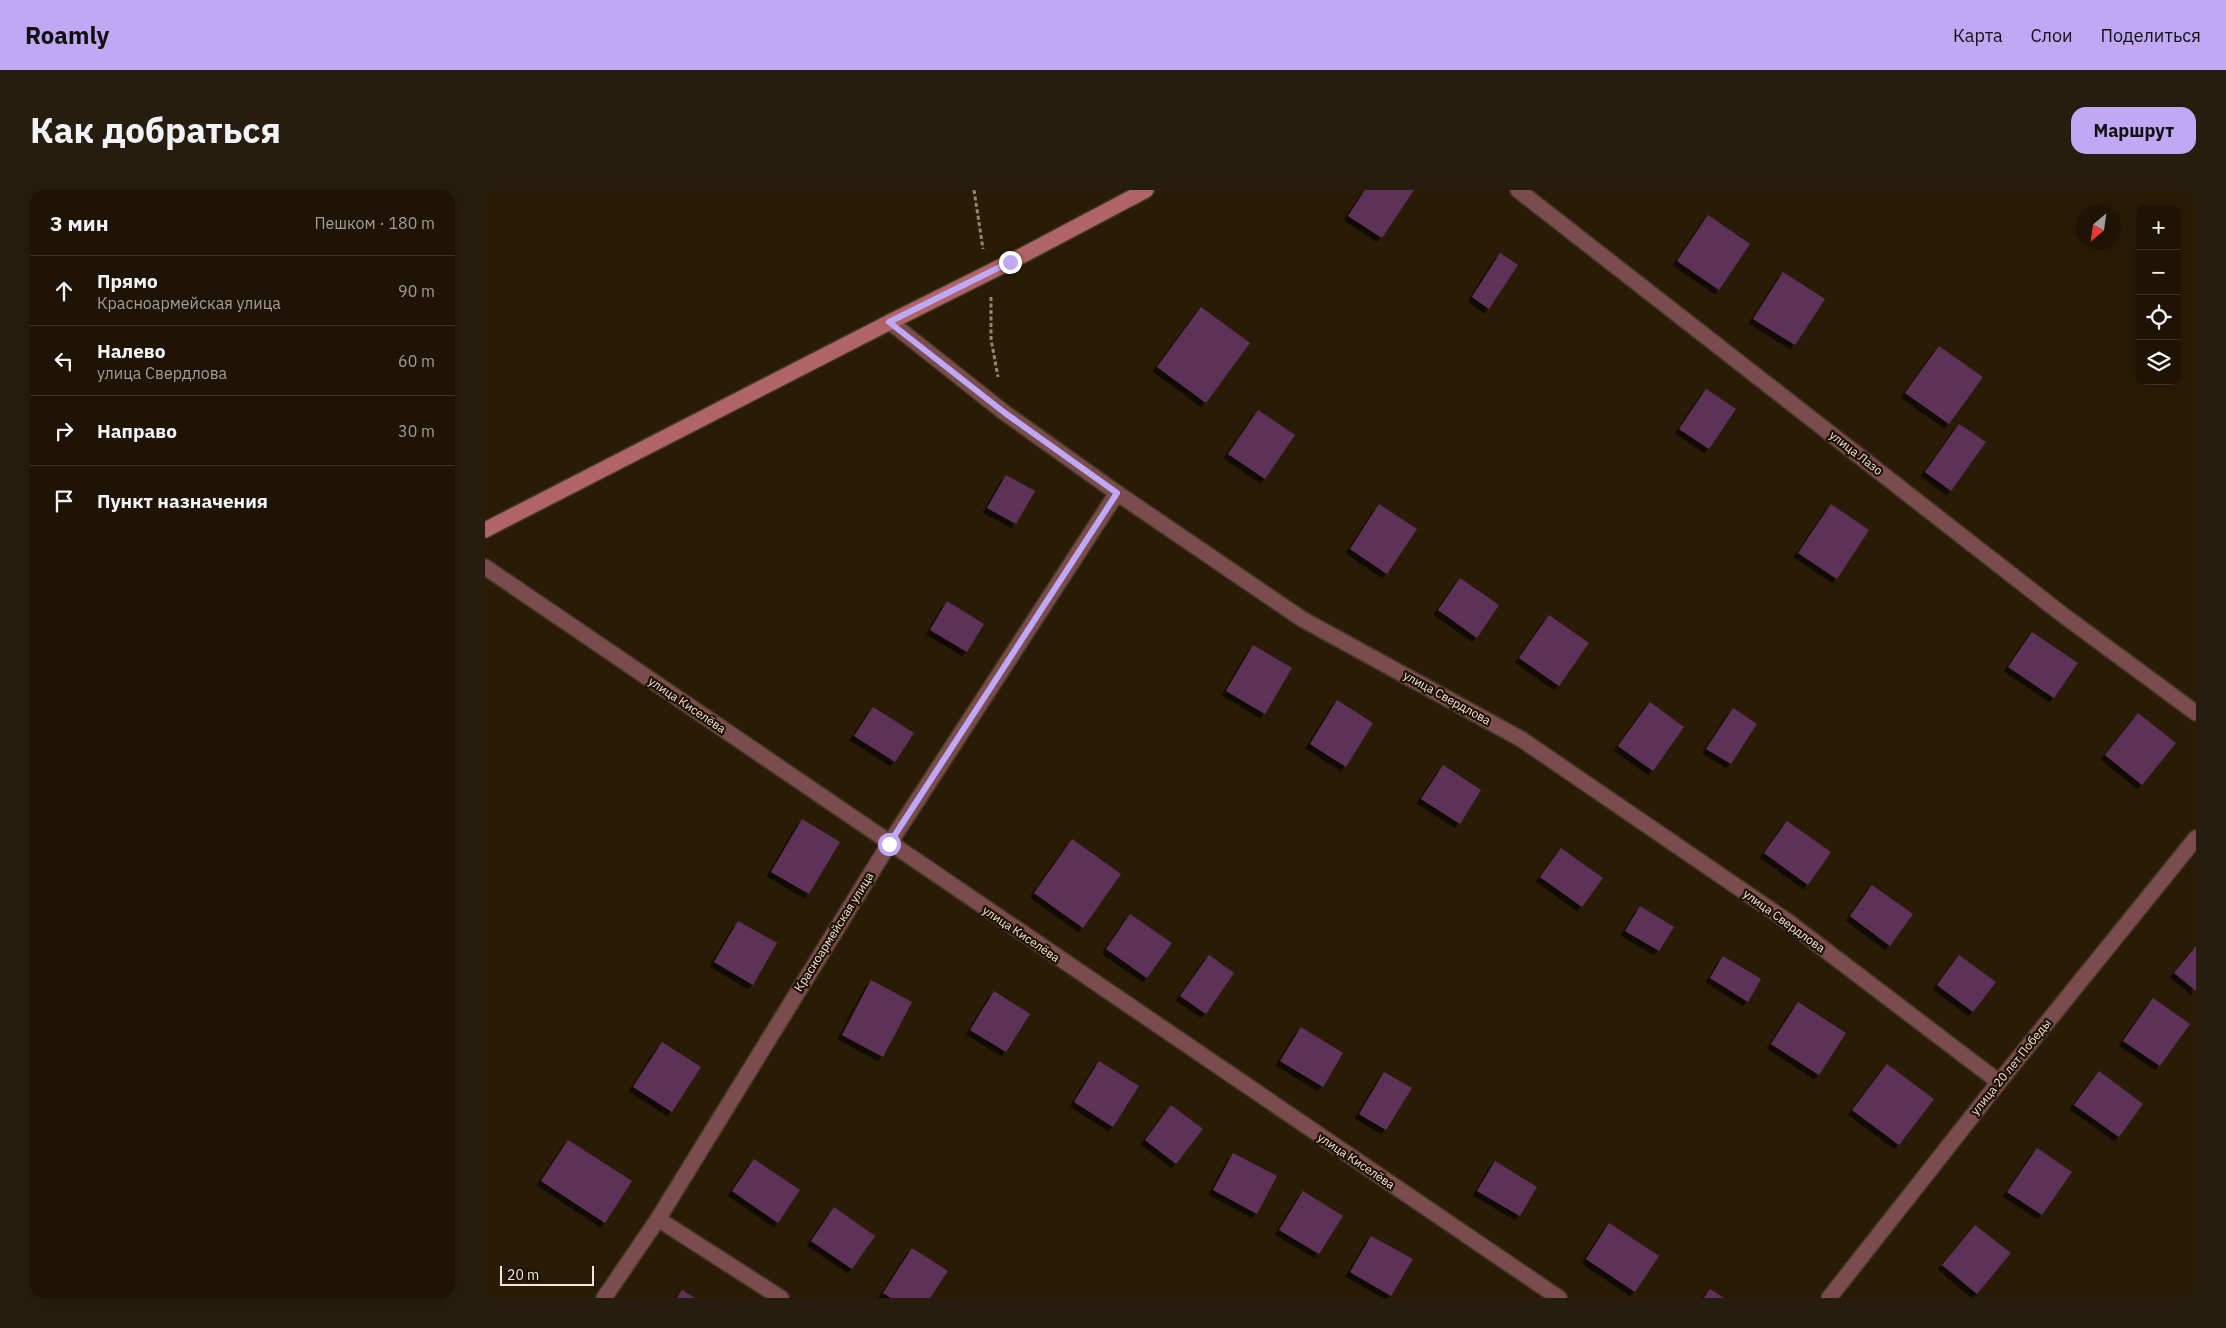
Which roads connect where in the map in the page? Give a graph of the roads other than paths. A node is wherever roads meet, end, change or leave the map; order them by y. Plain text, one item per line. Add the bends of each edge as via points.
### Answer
1 (1146, 190) edge
2 (1518, 190) edge
3 (889, 322) junction
4 (1117, 493) junction
5 (485, 530) edge
6 (485, 567) edge
7 (2196, 713) edge
8 (2196, 838) edge
9 (889, 844) junction
10 (1999, 1082) junction
11 (658, 1219) junction
12 (604, 1298) edge
13 (781, 1298) edge
14 (1559, 1298) edge
15 (1829, 1298) edge

1 - 3 street
2 - 7 street, улица Лазо via 2063,615
3 - 4 street, улица Свердлова via 1005,413
3 - 5 street
4 - 9 street, Красноармейская улица
4 - 10 street, улица Свердлова via 1301,619 1521,739 1787,921
6 - 9 street, улица Киселёва
8 - 10 street, улица 20 лет Победы
9 - 11 street, Красноармейская улица
9 - 14 street, улица Киселёва
10 - 15 street, улица 20 лет Победы
11 - 12 street, Красноармейская улица
11 - 13 street

